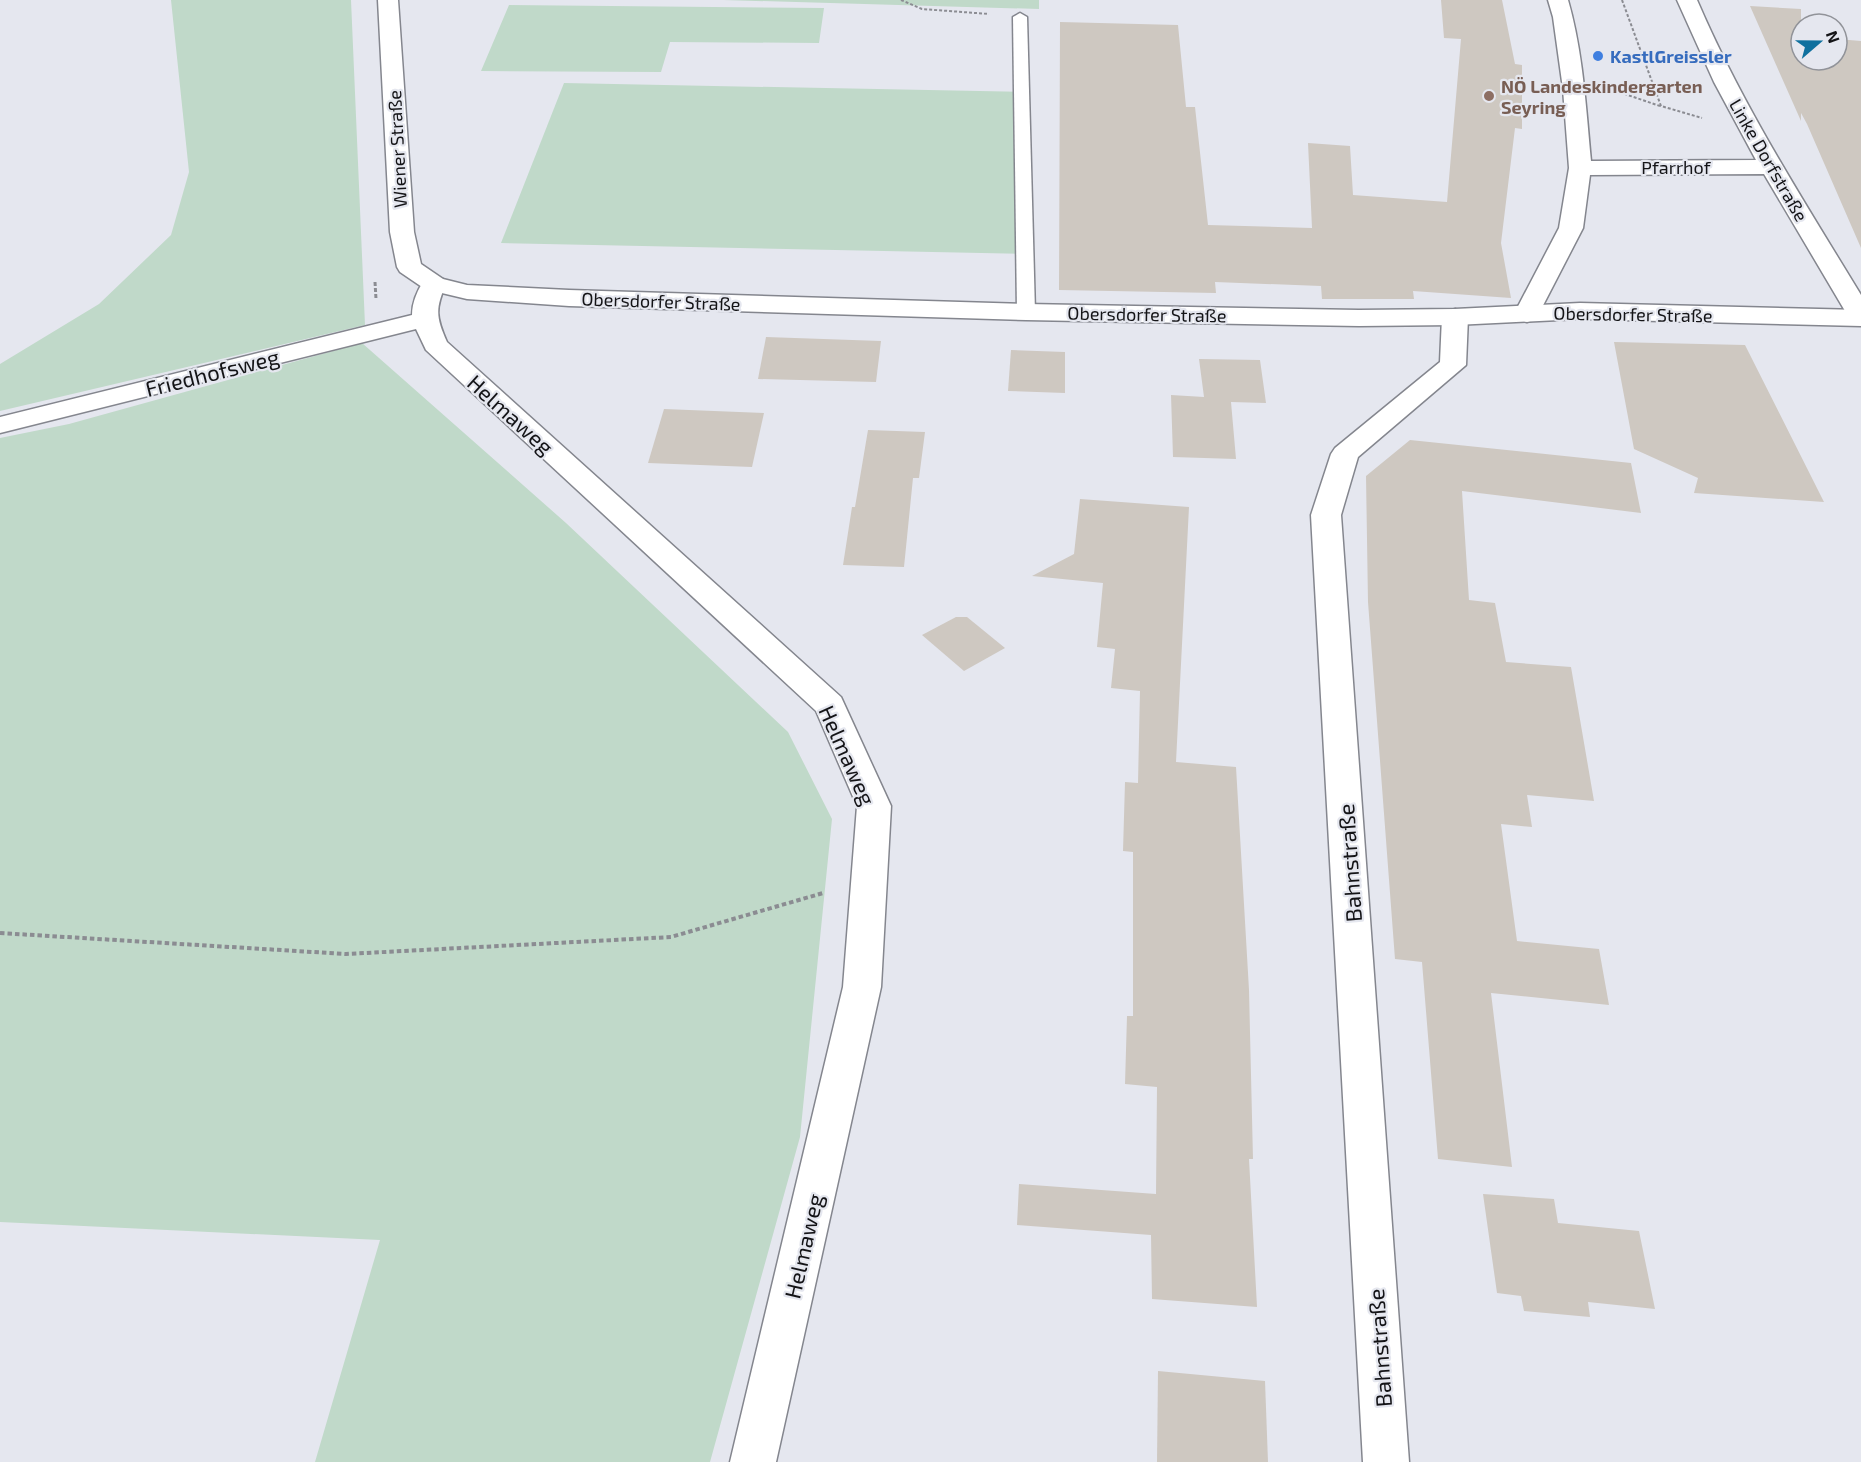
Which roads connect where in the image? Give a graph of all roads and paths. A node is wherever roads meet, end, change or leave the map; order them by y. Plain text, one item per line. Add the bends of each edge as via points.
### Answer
1 (388, 0) edge
2 (901, 0) edge
3 (1558, 0) edge
4 (1622, 0) edge
5 (1687, 0) edge
6 (1020, 17) joint
7 (1572, 76) junction
8 (1661, 106) junction
9 (1752, 131) junction
10 (1772, 167) junction
11 (1580, 168) junction
12 (434, 284) junction
13 (1026, 312) junction
14 (1527, 314) junction
15 (1455, 317) junction
16 (1861, 317) edge
17 (425, 319) junction
18 (0, 426) edge
19 (870, 879) junction
20 (0, 933) edge
21 (753, 1462) edge
22 (1386, 1462) edge

1 - 12 street, Wiener Straße via 402,232 409,267
2 - 6 path via 922,9
3 - 7 street
4 - 8 path
5 - 9 street, Linke Dorfstraße via 1706,49
6 - 13 lane
7 - 8 path
7 - 11 street
8 - 9 path
9 - 10 street, Linke Dorfstraße
10 - 11 street, Pfarrhof
10 - 16 street, Linke Dorfstraße
11 - 14 street via 1571,228
12 - 13 street, Obersdorfer Straße via 467,292 569,298
12 - 17 street via 423,306
13 - 15 street, Obersdorfer Straße
14 - 15 street, Obersdorfer Straße
14 - 16 street, Obersdorfer Straße via 1580,311
15 - 22 street, Bahnstraße via 1453,365 1345,454 1326,515
17 - 18 street, Friedhofsweg
17 - 19 street, Helmaweg via 435,345 830,705 874,806
19 - 20 path via 671,937 346,954
19 - 21 street, Helmaweg via 862,987

